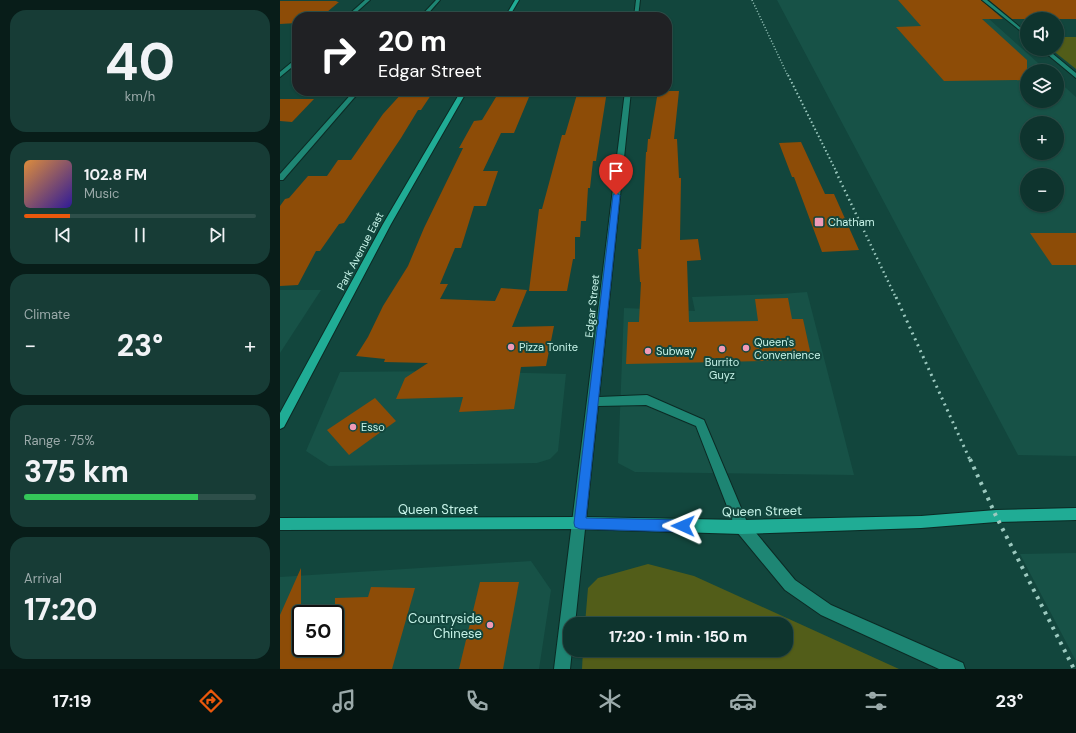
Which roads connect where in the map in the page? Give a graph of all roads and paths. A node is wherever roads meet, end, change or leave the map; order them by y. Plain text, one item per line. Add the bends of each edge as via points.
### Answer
1 (368, 0) edge
2 (438, 0) edge
3 (517, 0) edge
4 (638, 0) edge
5 (984, 0) edge
6 (354, 12) edge
7 (427, 12) edge
8 (510, 12) edge
9 (637, 12) edge
10 (1020, 29) edge
11 (1052, 56) edge
12 (292, 64) edge
13 (280, 75) edge
14 (1076, 76) edge
15 (353, 96) edge
16 (461, 96) edge
17 (627, 96) edge
18 (280, 178) edge
19 (593, 402) junction
20 (280, 424) edge
21 (1076, 514) edge
22 (580, 523) junction
23 (280, 524) edge
24 (742, 527) junction
25 (562, 669) edge
26 (958, 669) edge

1 - 6 street
2 - 7 street
3 - 8 main road
4 - 9 street
5 - 10 street
11 - 14 street
12 - 13 street
15 - 18 street
16 - 20 main road, Park Avenue East via 387,224
17 - 19 street, Edgar Street
19 - 22 street, Edgar Street
19 - 24 street via 647,400 700,423
21 - 24 main road, Queen Street
22 - 23 main road, Queen Street
22 - 24 main road, Queen Street
22 - 25 street, Edgar Street
24 - 26 street via 790,584 826,610

